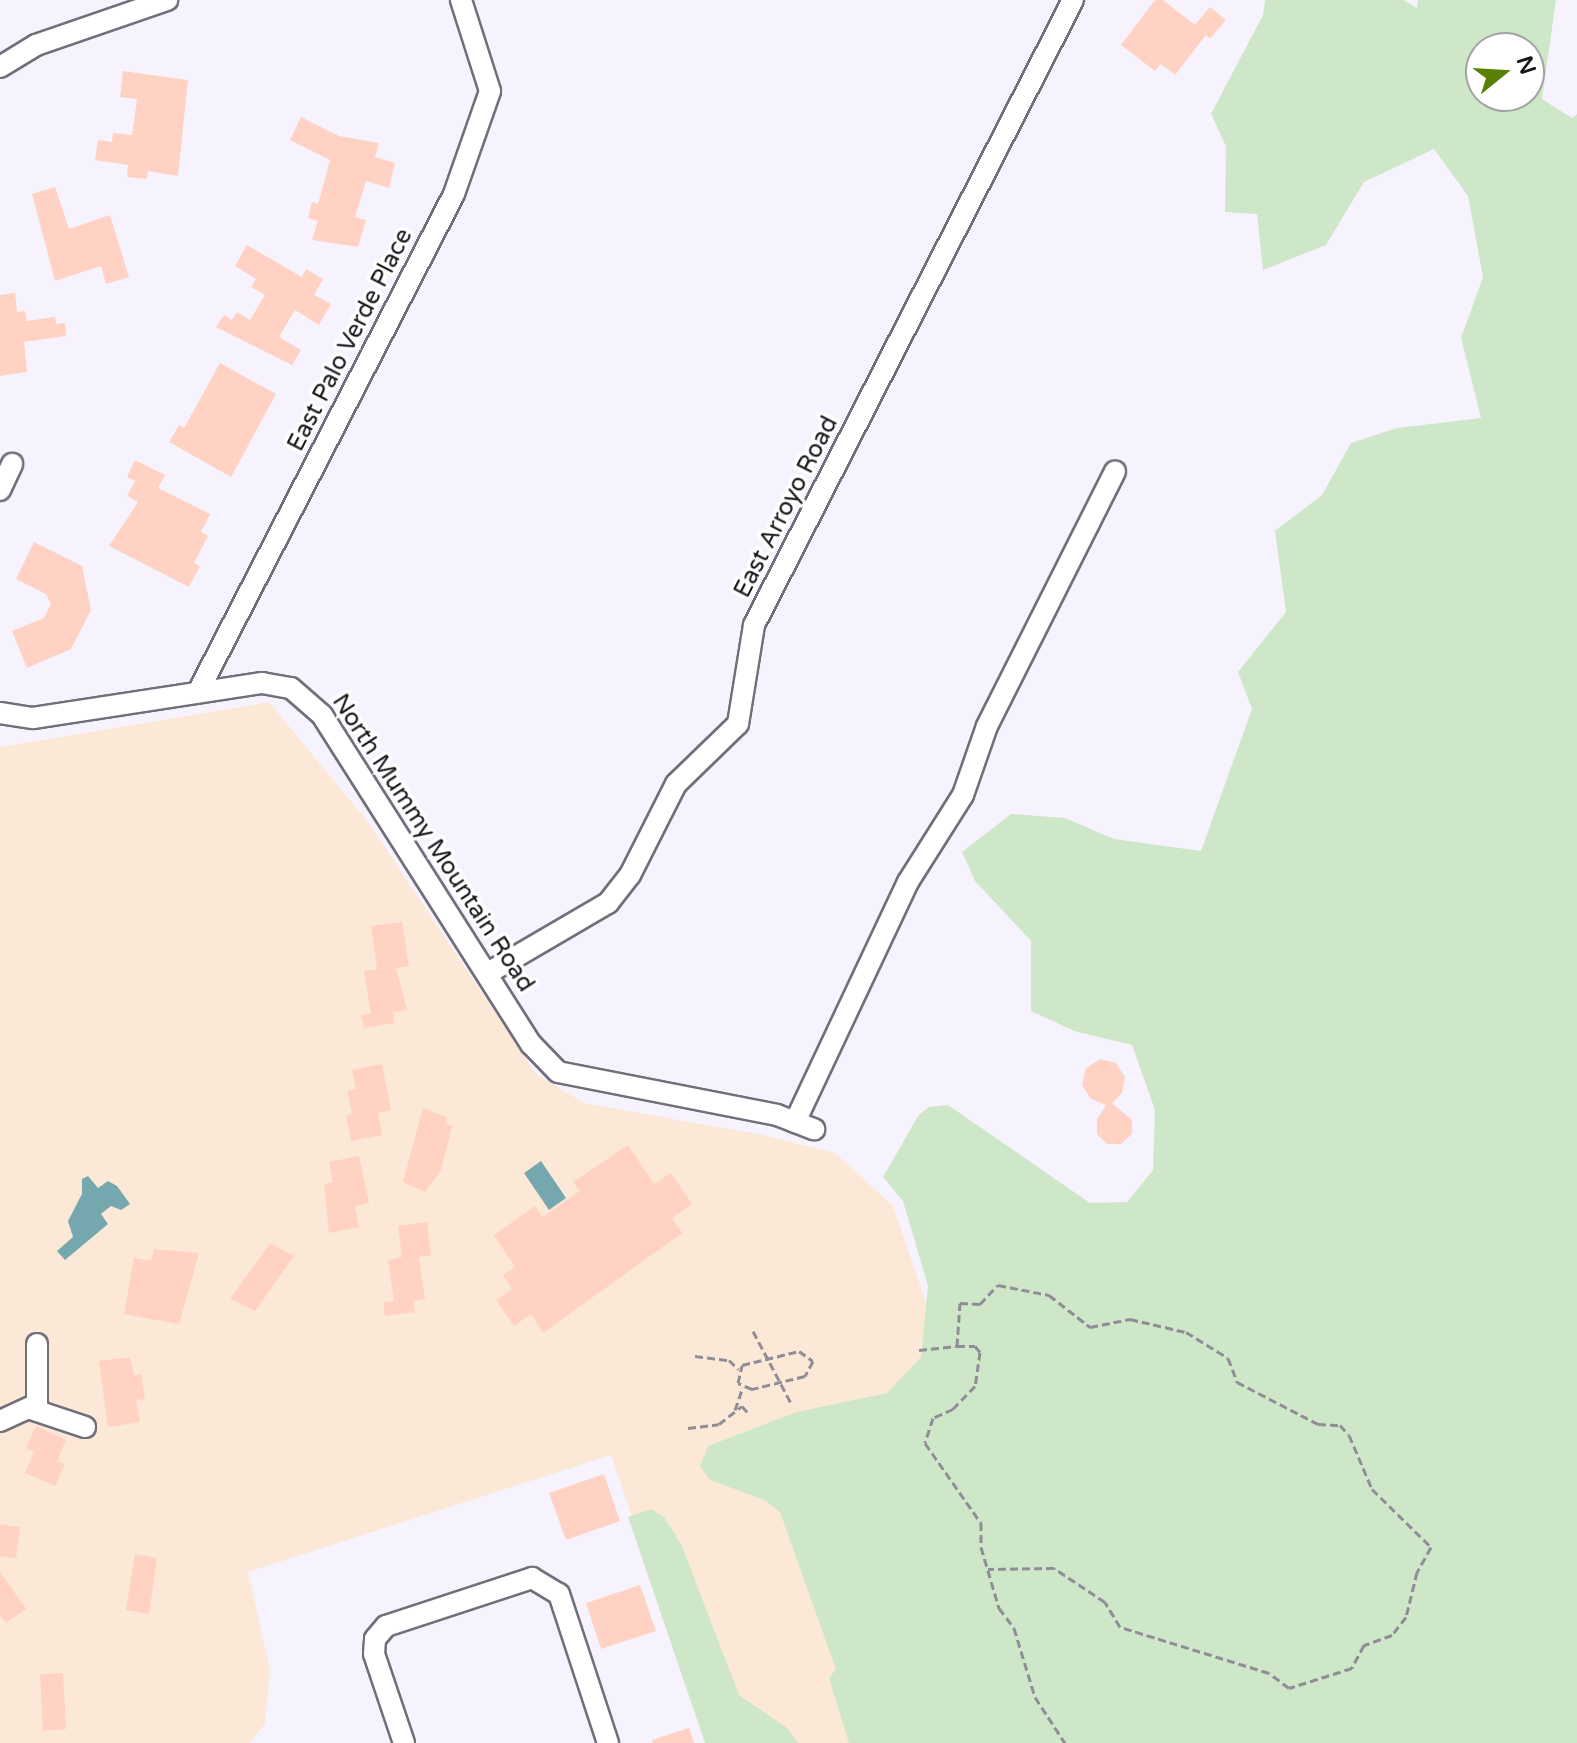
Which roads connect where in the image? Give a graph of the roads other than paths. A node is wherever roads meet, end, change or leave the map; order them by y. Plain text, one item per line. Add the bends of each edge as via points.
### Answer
1 (167, 0) edge
2 (461, 0) edge
3 (1073, 0) edge
4 (0, 67) edge
5 (12, 464) dead end
6 (1115, 471) dead end
7 (0, 490) edge
8 (198, 692) junction
9 (0, 713) edge
10 (488, 973) junction
11 (37, 1344) dead end
12 (31, 1409) junction
13 (0, 1421) edge
14 (85, 1427) dead end
15 (404, 1743) edge
16 (608, 1743) edge

1 - 4 street via 36,45
2 - 8 street, East Palo Verde Place via 490,91 454,194
3 - 10 street, East Arroyo Road via 754,625 738,724 676,784 630,875 608,903
5 - 7 street
6 - 10 street, North Mummy Mountain Road via 987,726 963,795 908,882 804,1126 558,1072 531,1044
8 - 9 street, North Mummy Mountain Road via 33,718
8 - 10 street, North Mummy Mountain Road via 262,683 291,688 313,703
11 - 12 street via 38,1395
12 - 13 street
12 - 14 street
15 - 16 street via 374,1654 375,1639 386,1626 532,1578 559,1594

